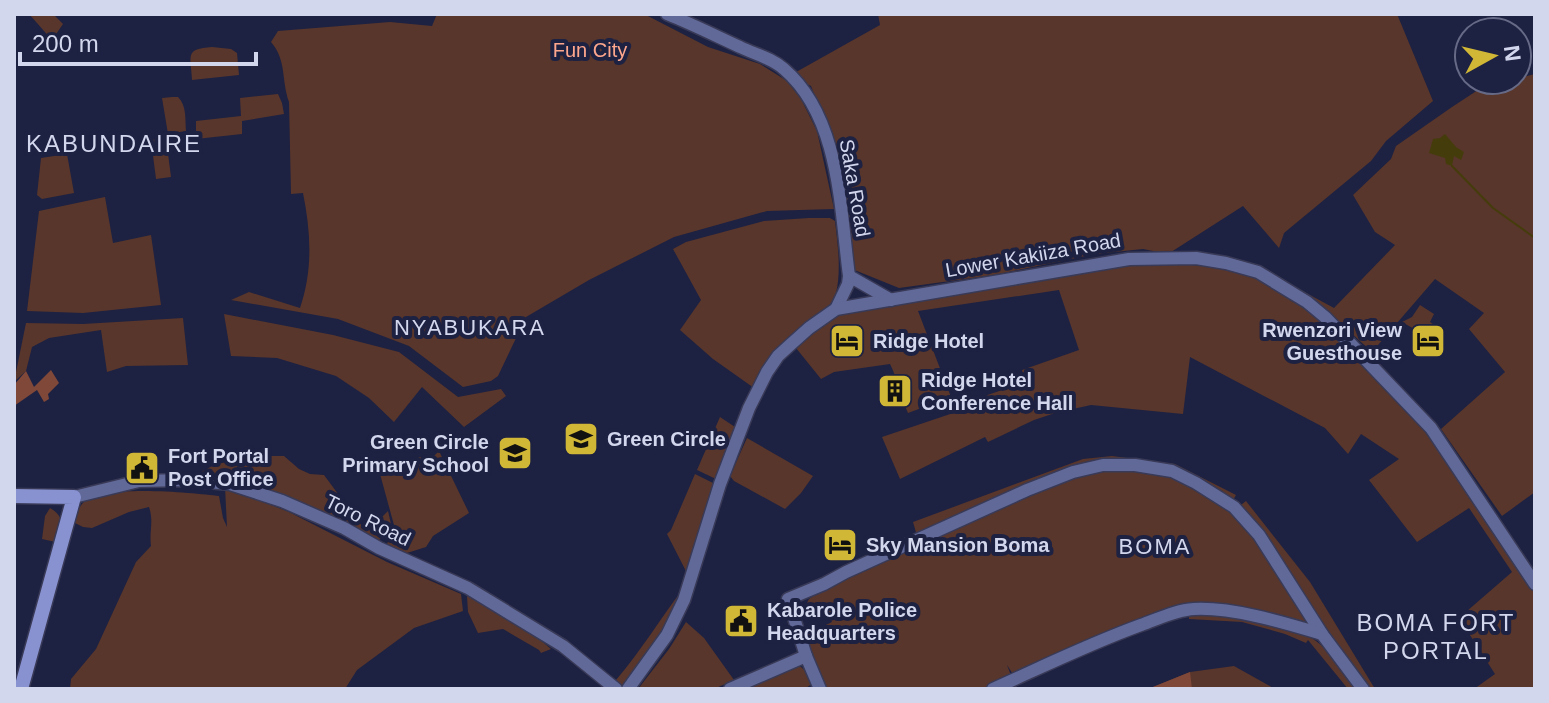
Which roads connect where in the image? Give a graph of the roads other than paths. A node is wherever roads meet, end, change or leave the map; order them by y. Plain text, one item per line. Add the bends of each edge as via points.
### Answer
1 (667, 14) edge
2 (849, 276) junction
3 (891, 300) junction
4 (836, 309) junction
5 (14, 496) edge
6 (74, 497) junction
7 (1535, 584) edge
8 (1322, 634) junction
9 (806, 656) junction
10 (21, 689) edge
11 (616, 689) edge
12 (628, 689) edge
13 (730, 689) edge
14 (820, 689) edge
15 (993, 689) edge
16 (1363, 689) edge

1 - 2 main road, Saka Road via 782,66 813,105 834,163
2 - 3 main road
2 - 4 main road, Saka Road
3 - 4 main road, Lower Kakiiza Road
3 - 7 main road, Lower Kakiiza Road via 1129,259 1196,258 1258,272 1325,317 1431,428
4 - 12 main road, Lower Kakiiza Road via 790,345 767,372 720,484 684,600 667,635
5 - 6 highway
6 - 10 highway
6 - 11 main road, Toro Road via 139,481 185,480 230,484 282,501 468,588 563,646
8 - 9 main road via 1259,535 1234,507 1172,471 1103,465 1027,490 788,599
8 - 15 main road via 1236,613 1178,611
8 - 16 main road
9 - 13 main road
9 - 14 main road

